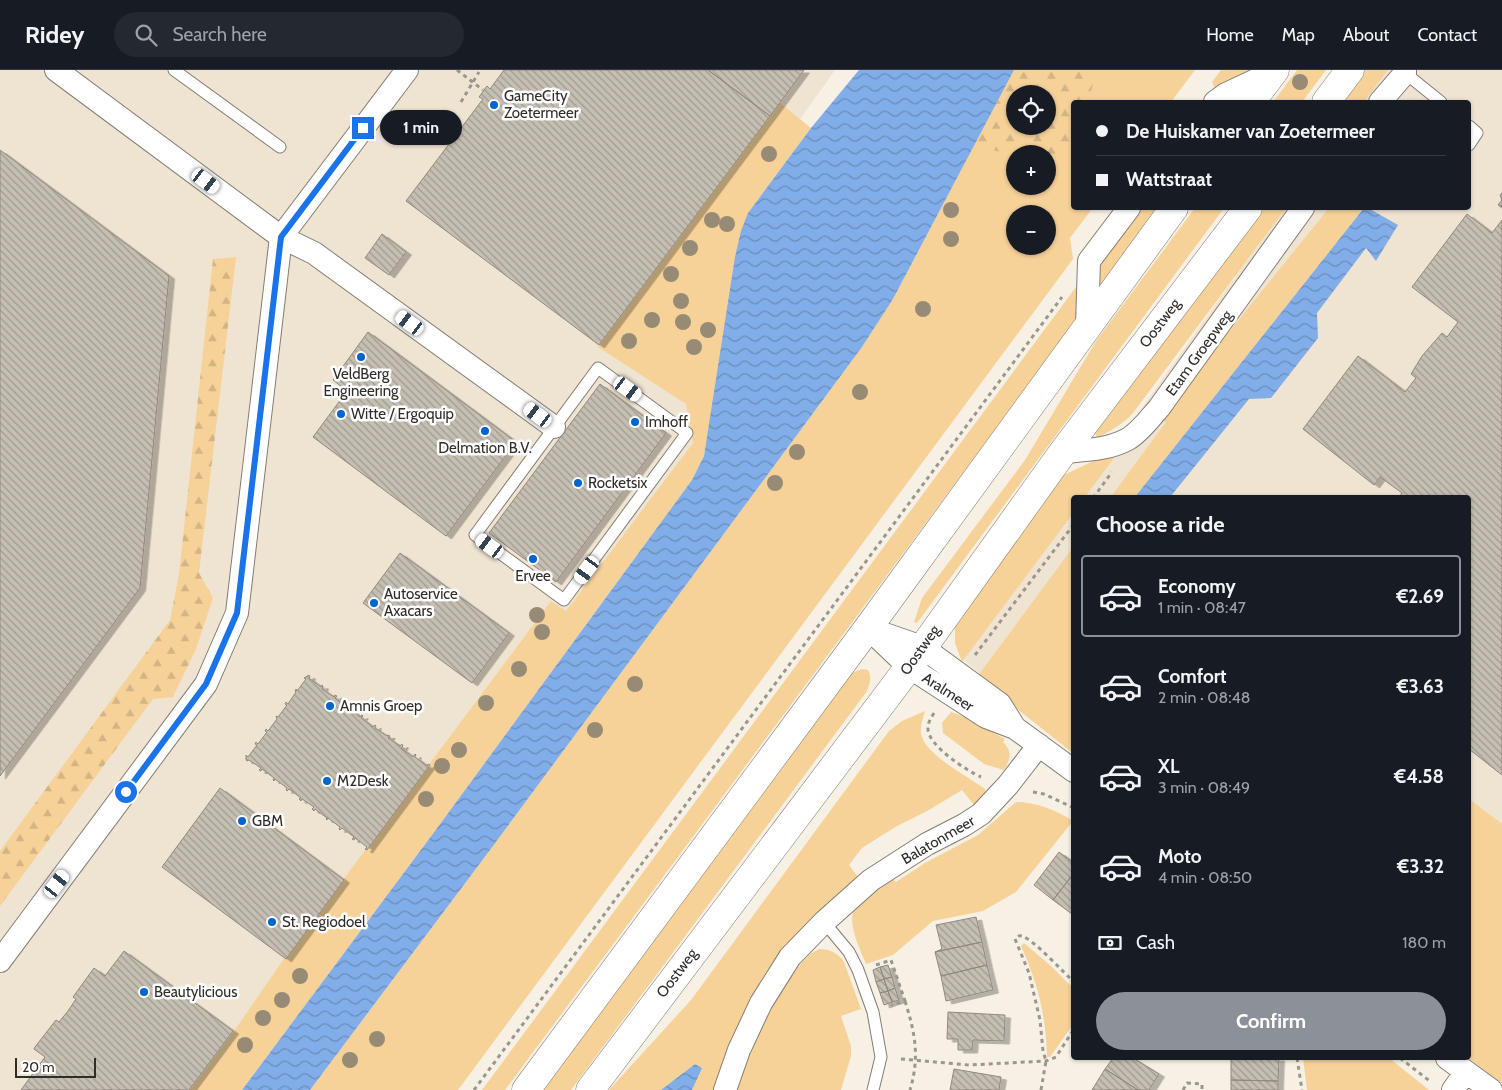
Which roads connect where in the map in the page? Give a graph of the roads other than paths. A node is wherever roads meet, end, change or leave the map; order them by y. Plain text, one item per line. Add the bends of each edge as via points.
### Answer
1 (56, 70) edge
2 (174, 70) edge
3 (407, 70) edge
4 (1350, 70) edge
5 (1274, 71) edge
6 (1405, 71) edge
7 (1218, 100) edge
8 (1252, 100) edge
9 (1328, 100) edge
10 (1382, 100) edge
11 (1439, 100) edge
12 (1471, 128) edge
13 (1471, 142) edge
14 (280, 146) dead end
15 (1127, 210) edge
16 (1173, 210) edge
17 (1246, 210) edge
18 (1301, 210) edge
19 (281, 237) junction
20 (1087, 326) junction
21 (554, 427) junction
22 (1063, 452) junction
23 (868, 628) junction
24 (916, 657) junction
25 (1039, 745) junction
26 (1071, 769) edge
27 (824, 922) junction
28 (0, 961) edge
29 (1447, 1060) edge
30 (1451, 1082) edge
31 (526, 1090) edge
32 (590, 1090) edge
33 (725, 1090) edge
34 (873, 1090) edge
35 (1491, 1090) edge

1 - 19 street
2 - 14 lane
3 - 19 street
4 - 9 main road
5 - 7 street
5 - 8 main road
6 - 10 street
6 - 11 lane
12 - 13 lane via 1478,133
15 - 20 street via 1089,261
16 - 20 main road
17 - 22 main road, Oostweg
18 - 22 street, Etam Groepweg via 1159,408 1136,432 1100,449
19 - 21 street via 314,253
19 - 28 street via 237,613 206,684
20 - 23 main road
21 - 21 lane via 598,368 687,433 564,600 475,535
22 - 24 main road, Oostweg
23 - 24 street, Aralmeer
23 - 31 main road
24 - 25 street, Aralmeer via 986,716 1015,728
24 - 32 main road, Oostweg
25 - 26 street, Aralmeer
25 - 27 street, Balatonmeer via 981,814 871,880
27 - 33 street, Balatonmeer via 790,957 760,1003
27 - 34 lane via 849,952 873,1012 881,1046
29 - 30 street
30 - 35 street

